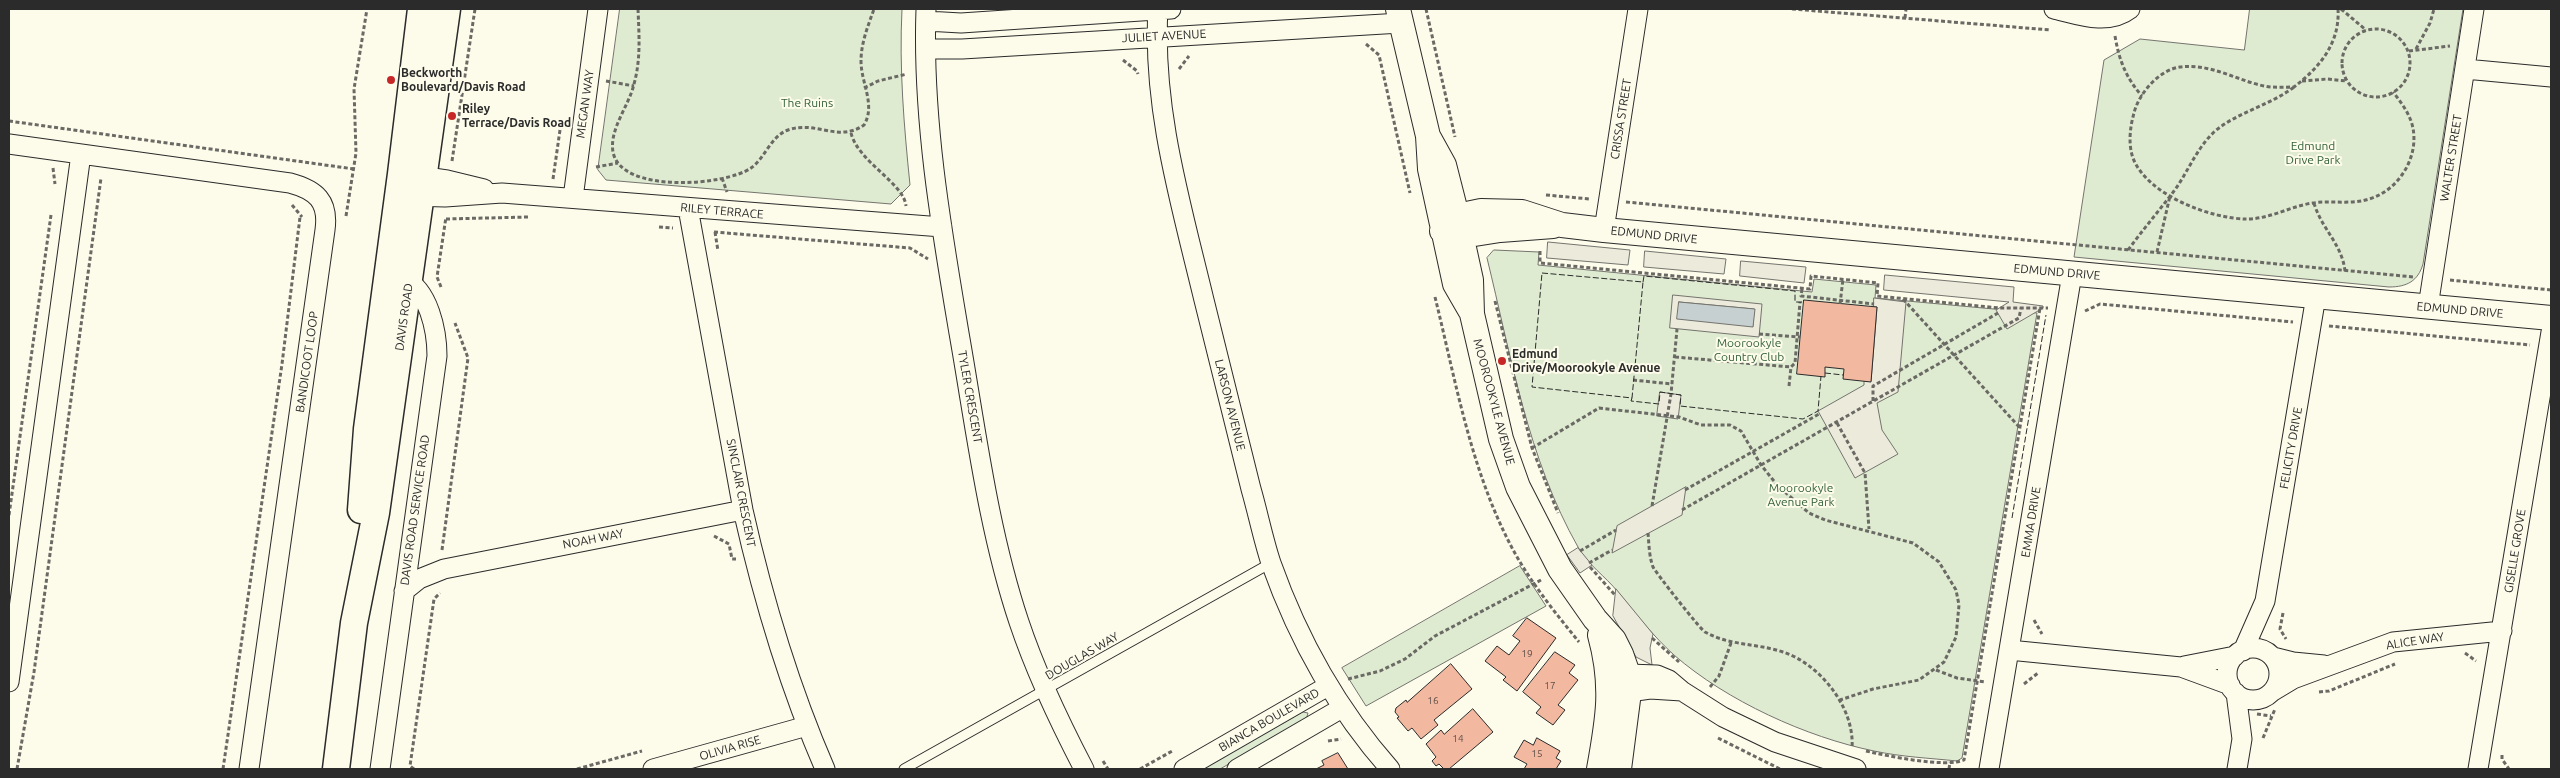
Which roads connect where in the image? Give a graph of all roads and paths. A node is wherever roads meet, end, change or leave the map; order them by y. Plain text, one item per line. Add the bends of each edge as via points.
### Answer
1 (421, 9) edge
2 (447, 9) edge
3 (475, 9) edge
4 (598, 9) edge
5 (638, 9) edge
6 (874, 9) edge
7 (1162, 9) edge
8 (1426, 9) edge
9 (1638, 9) edge
10 (1792, 9) edge
11 (1906, 9) edge
12 (2053, 9) edge
13 (2058, 9) edge
14 (2130, 9) edge
15 (2339, 9) edge
16 (2434, 9) edge
17 (2474, 9) edge
18 (926, 15) edge
19 (1400, 16) edge
20 (1905, 18) junction
21 (2053, 30) dead end
22 (2366, 30) junction
23 (2123, 31) dead end
24 (1156, 36) junction
25 (1367, 46) dead end
26 (1357, 47) dead end
27 (926, 48) junction
28 (2416, 50) dead end
29 (1190, 56) dead end
30 (1116, 60) dead end
31 (2464, 69) junction
32 (927, 72) junction
33 (2551, 78) edge
34 (588, 79) junction
35 (2302, 81) junction
36 (2348, 82) junction
37 (1159, 83) junction
38 (634, 86) junction
39 (2294, 87) junction
40 (864, 88) junction
41 (2393, 92) junction
42 (2142, 96) junction
43 (9, 121) edge
44 (58, 128) junction
45 (851, 133) junction
46 (1456, 142) dead end
47 (9, 144) edge
48 (54, 150) junction
49 (82, 154) junction
50 (354, 169) dead end
51 (44, 171) dead end
52 (52, 172) junction
53 (79, 176) junction
54 (101, 178) junction
55 (110, 180) dead end
56 (423, 186) junction
57 (54, 192) dead end
58 (1543, 195) dead end
59 (2170, 196) junction
60 (573, 198) junction
61 (1608, 201) junction
62 (2314, 202) junction
63 (283, 204) dead end
64 (688, 208) junction
65 (51, 212) dead end
66 (300, 217) junction
67 (326, 221) junction
68 (903, 226) junction
69 (942, 227) junction
70 (1454, 227) junction
71 (1604, 230) junction
72 (715, 232) dead end
73 (901, 246) dead end
74 (1532, 250) dead end
75 (2128, 250) junction
76 (2157, 252) junction
77 (1845, 253) junction
78 (720, 261) dead end
79 (2345, 271) junction
80 (2072, 274) junction
81 (398, 277) junction
82 (2432, 278) junction
83 (1843, 280) junction
84 (1802, 289) junction
85 (2551, 290) edge
86 (444, 295) dead end
87 (2316, 296) junction
88 (1903, 298) junction
89 (1495, 300) dead end
90 (1800, 302) dead end
91 (1840, 302) junction
92 (1874, 304) dead end
93 (2428, 307) junction
94 (2021, 308) junction
95 (2040, 308) junction
96 (2066, 310) junction
97 (1998, 312) dead end
98 (2551, 318) edge
99 (454, 322) dead end
100 (2312, 324) junction
101 (2332, 326) junction
102 (1677, 329) dead end
103 (1759, 334) dead end
104 (1799, 336) junction
105 (2330, 336) dead end
106 (2550, 339) edge
107 (1943, 343) junction
108 (1953, 355) junction
109 (1675, 357) junction
110 (1791, 368) junction
111 (1633, 380) dead end
112 (1672, 384) junction
113 (1789, 386) dead end
114 (1873, 401) junction
115 (1819, 414) dead end
116 (1667, 415) junction
117 (1837, 423) junction
118 (2020, 429) junction
119 (1532, 448) junction
120 (1753, 452) junction
121 (1761, 465) junction
122 (1685, 490) dead end
123 (1652, 506) dead end
124 (743, 510) junction
125 (1682, 510) dead end
126 (9, 515) edge
127 (1559, 515) dead end
128 (1869, 529) junction
129 (1616, 530) dead end
130 (1648, 533) dead end
131 (706, 538) dead end
132 (410, 550) junction
133 (1612, 550) dead end
134 (1580, 551) dead end
135 (753, 555) junction
136 (1271, 563) junction
137 (444, 569) junction
138 (1560, 569) junction
139 (404, 591) junction
140 (1615, 595) dead end
141 (2265, 601) junction
142 (2283, 610) dead end
143 (2502, 631) junction
144 (1652, 638) dead end
145 (1731, 643) junction
146 (2009, 650) junction
147 (2239, 654) junction
148 (2270, 655) junction
149 (2456, 655) dead end
150 (2496, 662) junction
151 (2397, 663) dead end
152 (1685, 666) dead end
153 (2180, 667) junction
154 (1936, 670) junction
155 (2293, 670) junction
156 (1342, 673) dead end
157 (2037, 674) dead end
158 (2047, 675) dead end
159 (1347, 680) junction
160 (1705, 680) dead end
161 (1978, 680) junction
162 (9, 682) edge
163 (1622, 683) junction
164 (2004, 684) junction
165 (1350, 685) dead end
166 (1712, 685) junction
167 (1328, 686) junction
168 (1719, 689) dead end
169 (2233, 689) junction
170 (1045, 691) junction
171 (2271, 693) junction
172 (2310, 693) dead end
173 (1840, 700) junction
174 (1700, 701) junction
175 (1342, 708) junction
176 (2263, 715) junction
177 (807, 726) junction
178 (1357, 729) junction
179 (2242, 739) junction
180 (2262, 740) dead end
181 (1322, 744) dead end
182 (1843, 746) dead end
183 (1852, 748) junction
184 (1099, 755) dead end
185 (1950, 762) junction
186 (17, 769) edge
187 (223, 769) edge
188 (250, 769) edge
189 (336, 769) edge
190 (380, 769) edge
191 (414, 769) edge
192 (653, 769) edge
193 (825, 769) edge
194 (904, 769) edge
195 (1084, 769) edge
196 (1108, 769) edge
197 (1184, 769) edge
198 (1237, 769) edge
199 (1390, 769) edge
200 (1599, 769) edge
201 (1618, 769) edge
202 (1856, 769) edge
203 (1950, 769) edge
204 (1989, 769) edge
205 (2237, 769) edge
206 (2478, 769) edge

1 - 56 main road, DAVIS ROAD
2 - 56 main road, DAVIS ROAD
3 - 56 path via 451,164
4 - 34 street, MEGAN WAY
5 - 38 path via 640,45
6 - 40 path via 862,48
7 - 18 street via 960,23
7 - 24 street, LARSON AVENUE
8 - 46 path
9 - 61 street, CRISSA STREET
10 - 20 path
11 - 20 path
12 - 13 street
12 - 14 street via 2083,16 2114,18
15 - 22 path
15 - 35 path via 2328,53
16 - 28 path
17 - 31 street, WALTER STREET
18 - 27 street, TYLER CRESCENT
19 - 24 street, JULIET AVENUE
19 - 70 street, MOOROOKYLE AVENUE via 1428,136 1430,169
20 - 21 path
22 - 36 path via 2352,38 2344,51 2342,62
22 - 41 path via 2376,28 2396,34 2409,51 2409,74 2403,85
23 - 42 path via 2113,34 2123,69
24 - 27 street, JULIET AVENUE
24 - 37 street, LARSON AVENUE
25 - 26 path
27 - 32 street, TYLER CRESCENT
29 - 37 path via 1179,68 1179,82
30 - 37 path via 1125,60 1137,71 1138,83
31 - 33 street
31 - 82 street, WALTER STREET
32 - 40 path via 897,75
32 - 69 street, TYLER CRESCENT
34 - 38 path
34 - 60 street, MEGAN WAY
35 - 36 path
35 - 39 path
36 - 41 path via 2369,96
37 - 136 street, LARSON AVENUE via 1164,134
38 - 45 path via 616,129 613,151 625,170 648,179 689,182 741,174 756,163 782,133 797,128
39 - 42 path via 2264,86 2206,68 2180,68 2161,75
39 - 59 path via 2214,132 2202,145
40 - 45 path via 869,102 868,118 864,125
41 - 62 path via 2407,112 2413,130 2413,149 2401,177 2384,193 2367,200
42 - 59 path via 2132,123 2133,157 2146,178
43 - 44 path
44 - 48 path
44 - 50 path
45 - 68 path via 853,141 870,163 904,197
47 - 48 street, BANDICOOT LOOP
48 - 49 street, BANDICOOT LOOP
48 - 52 path
49 - 53 street
49 - 67 street, BANDICOOT LOOP via 290,183 319,197
51 - 52 path
52 - 53 path
52 - 57 path
53 - 54 path
53 - 162 street
54 - 55 path
54 - 186 path via 34,672
56 - 60 street, RILEY TERRACE
56 - 81 main road, DAVIS ROAD
56 - 86 path via 447,209 438,277
58 - 61 path
59 - 62 path via 2216,216 2248,219 2270,216
59 - 75 path
59 - 76 path
60 - 64 street, RILEY TERRACE
61 - 71 street, CRISSA STREET
61 - 75 path
62 - 79 path via 2319,220 2342,254
63 - 66 path via 293,205
64 - 68 street, RILEY TERRACE
64 - 124 street, SINCLAIR CRESCENT
65 - 126 path
66 - 67 path
66 - 187 path
67 - 188 street, BANDICOOT LOOP
68 - 69 street, RILEY TERRACE
68 - 73 path
69 - 170 street, TYLER CRESCENT via 995,536 1019,620
70 - 71 street, EDMUND DRIVE via 1500,230 1562,225
70 - 138 street, MOOROOKYLE AVENUE via 1455,284 1472,314 1508,460 1529,512
71 - 77 street, EDMUND DRIVE
72 - 78 path
74 - 84 path via 1541,251 1540,263
75 - 76 path
76 - 79 path
77 - 80 street, EDMUND DRIVE
77 - 83 path
79 - 82 path
80 - 87 street, EDMUND DRIVE
80 - 96 street, EMMA DRIVE
81 - 132 street, DAVIS ROAD SERVICE ROAD via 417,287 434,326 437,344
81 - 189 main road, DAVIS ROAD via 376,513 354,623
82 - 85 path
82 - 93 street, WALTER STREET
83 - 84 path via 1812,276 1810,290
83 - 88 path via 1878,283 1877,296
83 - 91 path
84 - 91 path via 1801,296
87 - 93 street, EDMUND DRIVE
87 - 100 street, FELICITY DRIVE
88 - 94 path
88 - 107 path
89 - 119 path
90 - 104 path
91 - 92 path
93 - 98 street, EDMUND DRIVE
94 - 95 path
94 - 108 path via 2019,318
95 - 96 path
95 - 118 path
96 - 100 path via 2086,312 2100,304
96 - 146 street, EMMA DRIVE
97 - 107 path
99 - 137 path via 468,358 443,539
100 - 101 path
100 - 141 street, FELICITY DRIVE
101 - 105 path
101 - 106 path
102 - 109 path
103 - 104 path
104 - 110 path via 1795,363
106 - 143 street, GISELLE GROVE
107 - 108 path
107 - 114 path via 1873,386
108 - 114 path
108 - 118 path
109 - 110 path
109 - 112 path
110 - 113 path
111 - 112 path
112 - 116 path
114 - 117 path
115 - 120 path
116 - 119 path via 1599,408
116 - 120 path via 1700,424 1723,423 1737,427
116 - 123 path
117 - 121 path
117 - 128 path via 1865,473
118 - 161 path
119 - 127 path
120 - 121 path
120 - 122 path
121 - 125 path
121 - 128 path via 1778,486 1809,513 1833,522
124 - 135 street, SINCLAIR CRESCENT
124 - 137 street, NOAH WAY
128 - 154 path via 1913,543 1939,562 1950,576 1958,597 1959,619 1952,648
129 - 134 path
130 - 145 path via 1650,557 1662,580 1698,626
131 - 135 path via 715,536 728,544 732,559
132 - 137 street
132 - 139 street, DAVIS ROAD SERVICE ROAD
133 - 140 path via 1589,565
135 - 177 street, SINCLAIR CRESCENT via 771,622
136 - 167 street, LARSON AVENUE
136 - 170 lane, DOUGLAS WAY
137 - 139 street, NOAH WAY via 420,579
137 - 191 path via 442,591 434,599 410,766
138 - 159 path via 1435,636 1405,659 1380,671
138 - 163 street, MOOROOKYLE AVENUE via 1595,619 1608,662
139 - 190 street, DAVIS ROAD SERVICE ROAD
141 - 147 street, FELICITY DRIVE
141 - 148 street, FELICITY DRIVE
142 - 155 path via 2280,629 2290,646
143 - 150 street, GISELLE GROVE
143 - 155 street, ALICE WAY via 2393,642 2330,665
144 - 152 path
145 - 166 path
145 - 173 path via 1774,649 1793,656 1818,674
146 - 153 street
146 - 164 street, EMMA DRIVE
147 - 148 street via 2256,649
147 - 153 street
147 - 169 street via 2228,670
148 - 155 street, ALICE WAY
148 - 171 street via 2279,670 2277,685
149 - 150 path via 2465,654 2474,661
150 - 206 street, GISELLE GROVE
151 - 172 path via 2329,691
153 - 169 street
154 - 161 path via 1957,678
154 - 173 path via 1909,684 1873,689
155 - 171 street
155 - 176 path via 2291,695
156 - 159 path
157 - 158 path
159 - 165 path
160 - 166 path
161 - 164 path
161 - 185 path via 1964,760
163 - 174 street via 1657,675
163 - 200 street, MOOROOKYLE AVENUE via 1608,718
163 - 201 street, MOOROOKYLE AVENUE
164 - 204 street, EMMA DRIVE
166 - 168 path
166 - 174 path
167 - 175 street, LARSON AVENUE
167 - 197 street, BIANCA BOULEVARD
169 - 171 street via 2252,700
169 - 179 street
170 - 194 lane, DOUGLAS WAY
170 - 195 street, TYLER CRESCENT
171 - 176 street
173 - 183 path via 1852,732
174 - 202 street via 1723,717 1775,742
175 - 178 street, LARSON AVENUE
175 - 198 street
176 - 179 street
176 - 180 path
177 - 192 street, OLIVIA RISE
177 - 193 street, SINCLAIR CRESCENT
178 - 181 path
178 - 199 street, LARSON AVENUE
179 - 205 street
182 - 183 path
183 - 185 path via 1890,756
184 - 196 path
185 - 203 path

